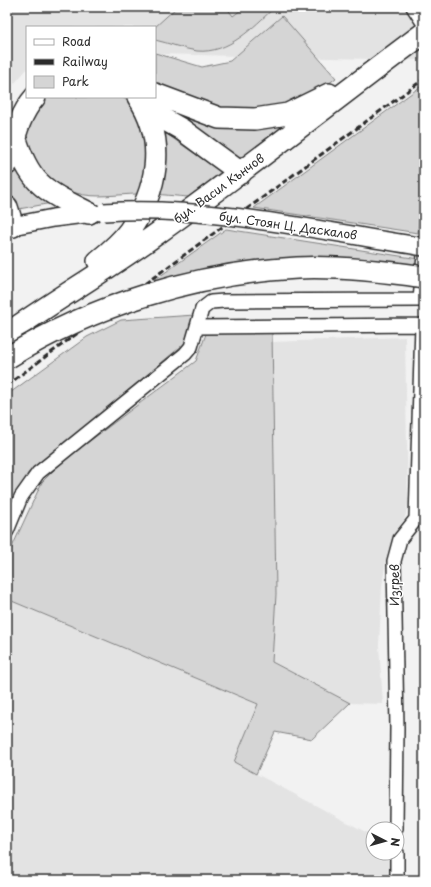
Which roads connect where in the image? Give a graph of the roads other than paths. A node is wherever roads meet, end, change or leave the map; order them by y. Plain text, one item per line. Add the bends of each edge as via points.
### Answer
1 (413, 7) edge
2 (424, 24) edge
3 (424, 33) edge
4 (366, 77) junction
5 (34, 98) edge
6 (146, 100) edge
7 (11, 144) edge
8 (7, 164) edge
9 (241, 173) junction
10 (96, 213) junction
11 (9, 220) edge
12 (424, 247) edge
13 (424, 255) edge
14 (424, 277) edge
15 (54, 301) junction
16 (422, 301) edge
17 (423, 325) edge
18 (198, 327) junction
19 (7, 334) edge
20 (7, 358) edge
21 (422, 435) edge
22 (420, 517) edge
23 (7, 531) edge
24 (396, 821) edge
25 (397, 861) edge
26 (397, 880) edge

1 - 2 street
3 - 4 main road, бул. Васил Кънчов
4 - 6 main road via 288,114 254,119 219,118
4 - 9 main road, бул. Васил Кънчов
5 - 7 main road
6 - 9 main road
6 - 15 main road via 157,155 155,176 149,194 128,232
7 - 8 main road
7 - 10 main road via 37,182 57,196
9 - 15 main road, бул. Васил Кънчов via 156,235
10 - 11 street, бул. Стоян Ц. Даскалов
10 - 12 street, бул. Стоян Ц. Даскалов, bridge via 152,210 214,215
13 - 16 street
14 - 20 main road, bridge via 329,268 297,268 225,276 177,287 102,310 35,341
15 - 19 main road, бул. Васил Кънчов
16 - 18 street via 217,301 202,309
17 - 18 street
17 - 21 street, Изгрев
18 - 23 street via 191,347 185,354 38,473 21,497
21 - 22 street, Изгрев
22 - 24 street, Изгрев via 400,539 394,560
25 - 26 street

